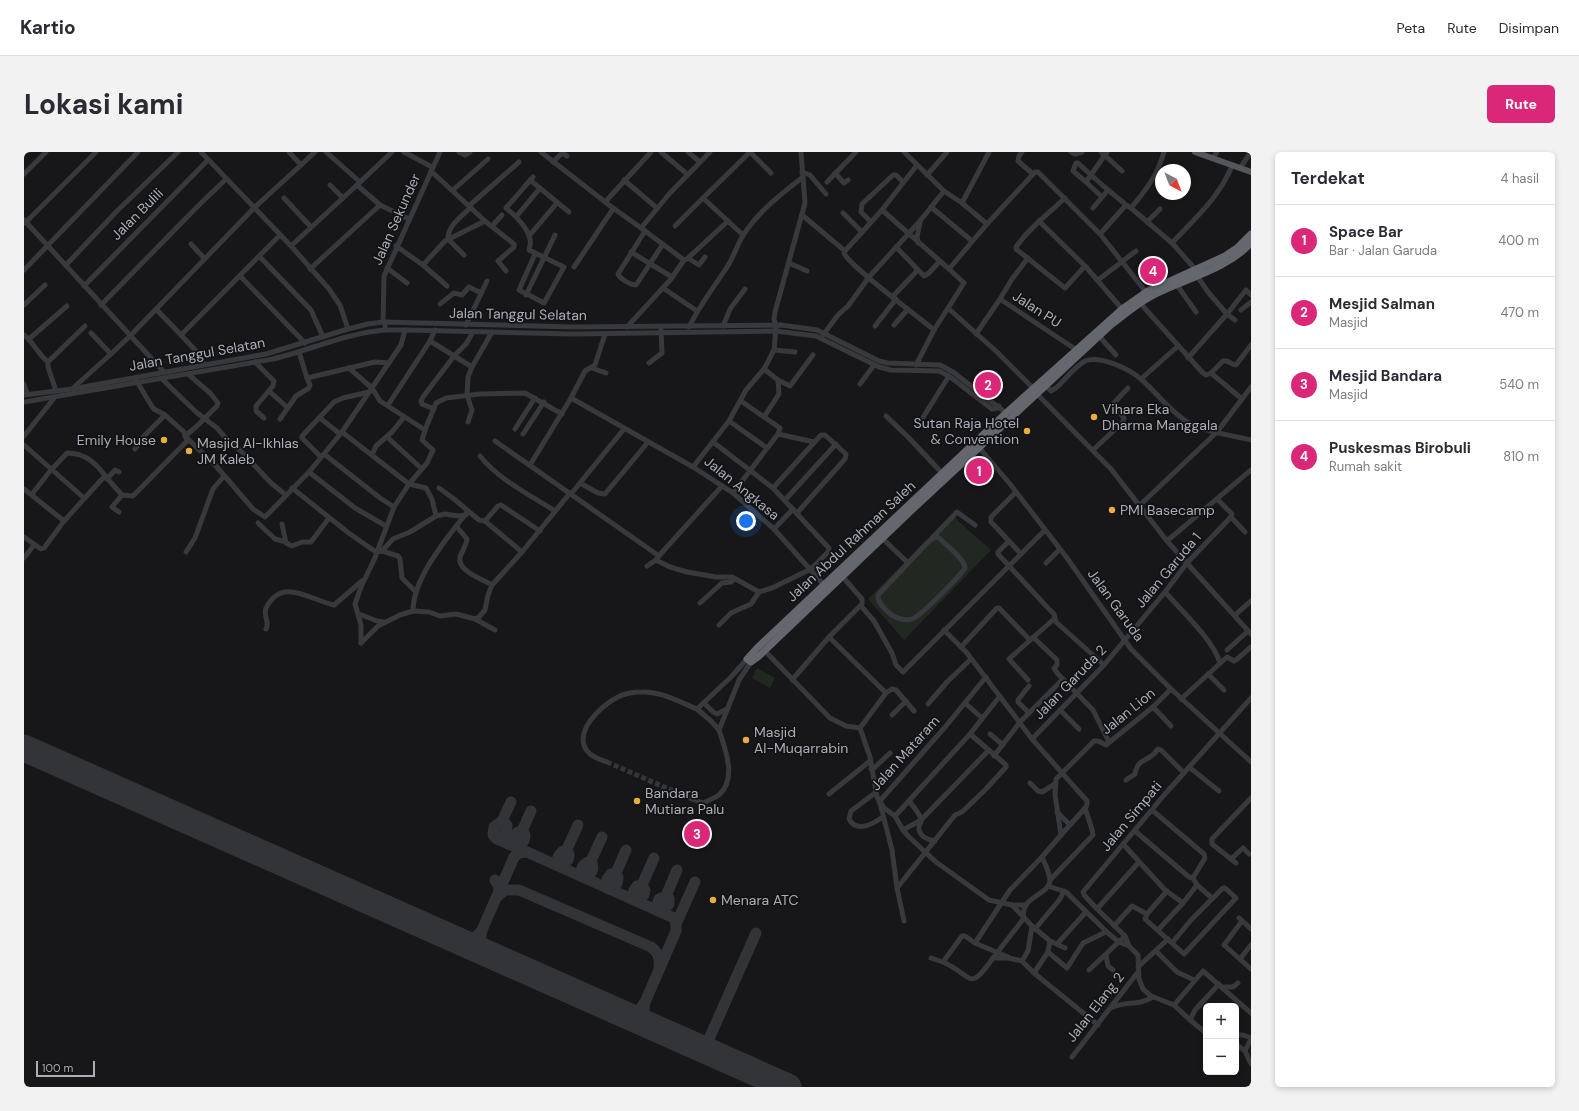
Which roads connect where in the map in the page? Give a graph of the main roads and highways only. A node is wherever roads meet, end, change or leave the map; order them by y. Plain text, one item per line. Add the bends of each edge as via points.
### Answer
1 (1196, 152) edge
2 (1251, 172) edge
3 (1251, 234) edge
4 (1250, 248) edge
5 (1196, 272) junction
6 (1064, 363) junction
7 (1035, 390) junction
8 (977, 445) junction
9 (909, 507) junction
10 (805, 607) junction

1 - 2 main road
3 - 5 highway, Jalan Abdul Rahman Saleh via 1237,248
4 - 5 highway, Jalan Abdul Rahman Saleh via 1230,261
5 - 6 highway, Jalan Abdul Rahman Saleh via 1177,285 1140,303
5 - 6 highway, Jalan Abdul Rahman Saleh via 1146,292 1075,349
6 - 7 highway, Jalan Abdul Rahman Saleh
6 - 7 highway, Jalan Abdul Rahman Saleh via 1045,386
7 - 8 highway, Jalan Abdul Rahman Saleh
7 - 8 highway, Jalan Abdul Rahman Saleh via 1006,413
8 - 9 highway, Jalan Abdul Rahman Saleh
8 - 9 highway, Jalan Abdul Rahman Saleh via 942,473
9 - 10 highway, Jalan Abdul Rahman Saleh via 824,585
9 - 10 highway, Jalan Abdul Rahman Saleh via 882,538
10 - 10 highway, Jalan Abdul Rahman Saleh via 749,660 764,650

